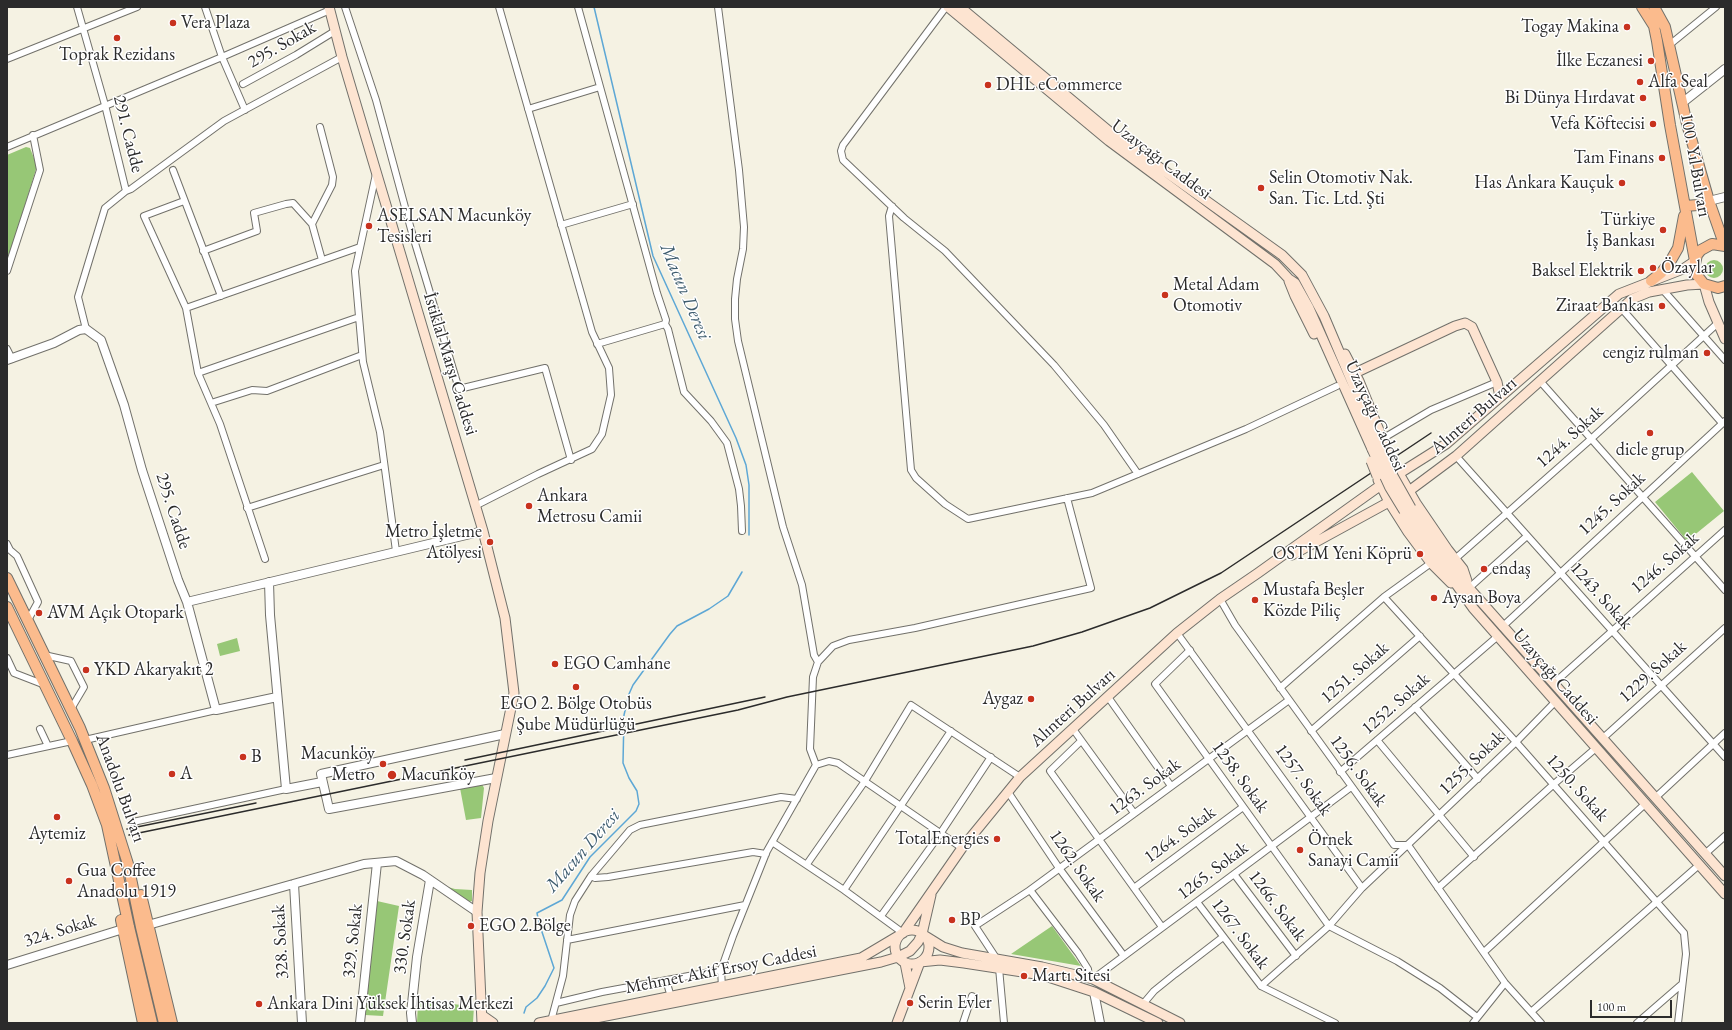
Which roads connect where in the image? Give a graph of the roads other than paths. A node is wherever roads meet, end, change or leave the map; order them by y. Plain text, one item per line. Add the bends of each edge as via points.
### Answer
1 (77, 7) edge
2 (136, 7) edge
3 (205, 7) edge
4 (345, 7) edge
5 (499, 7) edge
6 (578, 7) edge
7 (718, 7) edge
8 (947, 7) edge
9 (960, 7) edge
10 (1642, 7) edge
11 (1654, 7) edge
12 (1716, 7) edge
13 (330, 9) edge
14 (83, 28) junction
15 (336, 31) junction
16 (1668, 46) junction
17 (222, 57) junction
18 (342, 57) junction
19 (7, 59) edge
20 (1725, 69) edge
21 (243, 84) dead end
22 (600, 87) junction
23 (1682, 103) junction
24 (105, 105) junction
25 (528, 109) junction
26 (245, 110) junction
27 (320, 127) dead end
28 (33, 135) junction
29 (7, 147) edge
30 (173, 170) dead end
31 (376, 172) junction
32 (126, 191) junction
33 (1725, 197) edge
34 (184, 201) junction
35 (1709, 201) junction
36 (633, 204) junction
37 (892, 206) junction
38 (1685, 206) junction
39 (312, 224) junction
40 (561, 225) junction
41 (1725, 245) edge
42 (360, 247) junction
43 (203, 251) junction
44 (322, 260) junction
45 (1695, 261) junction
46 (7, 271) edge
47 (1289, 279) junction
48 (1651, 281) junction
49 (1704, 284) junction
50 (1725, 286) edge
51 (1663, 290) junction
52 (221, 296) junction
53 (186, 308) junction
54 (1622, 309) junction
55 (1324, 316) junction
56 (359, 317) junction
57 (1718, 322) junction
58 (665, 324) junction
59 (86, 329) junction
60 (1704, 336) junction
61 (1725, 339) edge
62 (597, 344) junction
63 (7, 349) edge
64 (362, 354) junction
65 (9, 360) edge
66 (1725, 360) edge
67 (1672, 365) junction
68 (198, 373) junction
69 (1355, 374) junction
70 (1540, 381) junction
71 (1498, 382) junction
72 (1337, 386) junction
73 (1508, 390) junction
74 (1500, 397) junction
75 (211, 402) junction
76 (1724, 422) edge
77 (1591, 439) junction
78 (1380, 447) junction
79 (1456, 456) junction
80 (571, 460) junction
81 (384, 465) junction
82 (1138, 474) junction
83 (1399, 474) junction
84 (1380, 485) junction
85 (1409, 491) junction
86 (1642, 497) junction
87 (1067, 498) junction
88 (1389, 502) junction
89 (475, 506) junction
90 (247, 508) junction
91 (1507, 513) junction
92 (1725, 530) edge
93 (483, 531) junction
94 (742, 531) dead end
95 (1527, 536) junction
96 (7, 544) edge
97 (396, 551) junction
98 (1695, 556) junction
99 (265, 559) dead end
100 (1456, 559) junction
101 (1431, 563) junction
102 (1258, 573) junction
103 (1560, 573) junction
104 (7, 578) edge
105 (269, 582) junction
106 (1465, 590) junction
107 (1725, 590) edge
108 (1384, 597) junction
109 (1220, 599) junction
110 (187, 602) junction
111 (7, 607) edge
112 (28, 620) junction
113 (1502, 627) junction
114 (1725, 628) edge
115 (1612, 630) junction
116 (1177, 633) junction
117 (1420, 636) junction
118 (1498, 636) junction
119 (1190, 650) junction
120 (44, 655) junction
121 (7, 658) edge
122 (818, 662) junction
123 (1454, 673) junction
124 (1553, 684) junction
125 (45, 685) junction
126 (1661, 685) junction
127 (1280, 688) junction
128 (1108, 697) junction
129 (276, 698) junction
130 (1289, 700) junction
131 (1555, 702) junction
132 (1415, 707) junction
133 (71, 709) junction
134 (216, 710) junction
135 (40, 729) dead end
136 (1072, 729) junction
137 (1248, 730) junction
138 (951, 731) junction
139 (1311, 732) junction
140 (1725, 733) edge
141 (505, 734) junction
142 (1602, 739) junction
143 (85, 740) junction
144 (1377, 740) junction
145 (72, 741) junction
146 (1082, 741) junction
147 (1516, 742) junction
148 (1713, 744) junction
149 (48, 746) junction
150 (1596, 748) junction
151 (7, 755) edge
152 (991, 757) junction
153 (1725, 757) edge
154 (1209, 759) junction
155 (816, 765) junction
156 (1340, 772) junction
157 (1020, 777) junction
158 (496, 778) junction
159 (1478, 779) junction
160 (865, 781) junction
161 (322, 782) junction
162 (1554, 784) junction
163 (1171, 786) junction
164 (1351, 787) junction
165 (286, 789) junction
166 (1008, 792) junction
167 (1655, 798) junction
168 (797, 799) junction
169 (1645, 804) junction
170 (901, 807) junction
171 (1243, 807) junction
172 (1134, 813) junction
173 (1439, 815) junction
174 (1311, 816) junction
175 (134, 822) dead end
176 (940, 834) junction
177 (1725, 836) edge
178 (121, 838) junction
179 (1098, 840) junction
180 (1604, 841) junction
181 (772, 842) junction
182 (110, 844) junction
183 (1271, 846) junction
184 (1408, 846) junction
185 (962, 848) junction
186 (1706, 853) junction
187 (766, 854) junction
188 (1474, 857) junction
189 (377, 863) junction
190 (807, 864) junction
191 (1699, 865) junction
192 (1059, 868) junction
193 (1234, 874) junction
194 (591, 876) junction
195 (1725, 876) edge
196 (430, 880) junction
197 (294, 884) junction
198 (1134, 888) junction
199 (1362, 888) junction
200 (1438, 888) junction
201 (844, 890) junction
202 (933, 890) junction
203 (1030, 890) junction
204 (1725, 894) edge
205 (1657, 901) junction
206 (1197, 902) junction
207 (745, 905) junction
208 (477, 912) junction
209 (881, 916) junction
210 (148, 925) junction
211 (1329, 926) junction
212 (1162, 927) junction
213 (123, 929) junction
214 (903, 933) junction
215 (922, 934) junction
216 (1224, 937) junction
217 (567, 940) junction
218 (1484, 952) junction
219 (1124, 956) junction
220 (1296, 956) junction
221 (965, 958) junction
222 (902, 960) junction
223 (920, 962) junction
224 (999, 964) junction
225 (7, 965) edge
226 (721, 970) junction
227 (1091, 979) junction
228 (666, 980) junction
229 (1505, 983) junction
230 (1682, 984) junction
231 (722, 986) junction
232 (1261, 986) junction
233 (910, 988) junction
234 (1094, 992) junction
235 (972, 996) dead end
236 (671, 997) junction
237 (556, 1003) junction
238 (1143, 1004) junction
239 (1531, 1012) junction
240 (1478, 1017) junction
241 (551, 1021) junction
242 (488, 1022) edge
243 (143, 1023) edge
244 (152, 1023) edge
245 (164, 1023) edge
246 (172, 1023) edge
247 (302, 1023) edge
248 (360, 1023) edge
249 (412, 1023) edge
250 (539, 1023) edge
251 (570, 1023) edge
252 (897, 1023) edge
253 (963, 1023) edge
254 (1004, 1023) edge
255 (1100, 1023) edge
256 (1158, 1023) edge
257 (1180, 1023) edge
258 (1335, 1023) edge
259 (1473, 1023) edge
260 (1541, 1023) edge
261 (1637, 1023) edge
262 (1678, 1023) edge

1 - 14 street, 291. Cadde
2 - 14 street
3 - 17 street
4 - 80 street via 376,100 412,233 459,389 545,368
5 - 25 street
6 - 22 street
7 - 122 street via 744,227 736,294 737,334 783,527 802,585 814,655
8 - 37 street via 842,148 844,162
8 - 47 main road, Uzayçağı Caddesi via 1109,141 1276,264
9 - 55 main road, Uzayçağı Caddesi via 1110,132 1282,255 1302,275
10 - 38 main road, 100. Yıl Bulvarı via 1654,26
11 - 16 main road, 100. Yıl Bulvarı via 1664,27
12 - 16 street
13 - 15 main road, İstiklal Marşı Caddesi
13 - 17 street
14 - 19 street
14 - 24 street, 291. Cadde
15 - 18 main road, İstiklal Marşı Caddesi
15 - 21 street, 295. Sokak
16 - 23 main road, 100. Yıl Bulvarı
17 - 24 street
17 - 26 street
18 - 26 street
18 - 31 main road, İstiklal Marşı Caddesi
20 - 23 street
22 - 25 street
22 - 36 street
23 - 35 main road, 100. Yıl Bulvarı
24 - 28 street
24 - 32 street, 291. Cadde
25 - 40 street
26 - 32 street via 224,121
27 - 39 street via 334,177
28 - 29 street
28 - 46 street via 40,170
30 - 34 street
31 - 42 street
31 - 89 main road, İstiklal Marşı Caddesi
32 - 59 street, 291. Cadde via 105,208 78,297
33 - 35 street
34 - 43 street
34 - 53 street via 144,216
35 - 38 main road
35 - 41 main road, 100. Yıl Bulvarı
36 - 40 street
36 - 58 street
37 - 82 street via 945,251 1054,365 1104,425
37 - 87 street via 889,216 896,306 910,466 914,476 945,504 968,519
38 - 45 main road, 100. Yıl Bulvarı
38 - 48 main road via 1678,248 1670,262
39 - 43 street via 293,204 286,204 254,213 257,231
39 - 44 street
40 - 62 street
41 - 45 main road via 1706,246
42 - 44 street
42 - 56 street via 355,271
43 - 52 street
44 - 52 street
45 - 48 main road, Alınteri Bulvarı via 1683,269
45 - 49 main road, 100. Yıl Bulvarı via 1696,274
47 - 72 main road via 1294,296
47 - 78 main road, Uzayçağı Caddesi via 1295,282
48 - 73 main road, Alınteri Bulvarı via 1619,294
49 - 50 main road via 1718,288
49 - 51 main road, Alınteri Bulvarı
49 - 57 main road
51 - 54 main road, Alınteri Bulvarı via 1632,299
51 - 60 street
52 - 53 street
53 - 68 street
54 - 67 street
54 - 70 main road, Alınteri Bulvarı
55 - 69 main road
55 - 78 main road, Uzayçağı Caddesi
56 - 64 street
56 - 68 street
57 - 60 street, 1244. Sokak
57 - 61 main road
58 - 62 street
58 - 94 street via 684,392 727,443 740,494
59 - 65 street via 78,330 54,343
59 - 110 street, 295. Cadde via 101,340
60 - 66 street
60 - 67 street, 1244. Sokak
62 - 80 street via 609,368 611,394 602,434 592,450
63 - 65 street
64 - 75 street via 267,391 252,390
64 - 81 street via 380,432
67 - 76 street
67 - 77 street, 1244. Sokak
68 - 75 street
69 - 71 main road, Uzayçağı Caddesi via 1465,323 1472,327
69 - 78 main road
70 - 77 street
70 - 79 main road, Alınteri Bulvarı
71 - 73 main road, Uzayçağı Caddesi
71 - 74 main road, Uzayçağı Caddesi
71 - 78 street via 1431,410
72 - 82 street via 1246,429
72 - 84 main road, bridge
73 - 74 main road, Alınteri Bulvarı
74 - 83 main road, Alınteri Bulvarı via 1446,444
75 - 90 street
76 - 86 street, 1245. Sokak
77 - 86 street
77 - 91 street, 1244. Sokak
78 - 83 main road
78 - 106 main road, Uzayçağı Caddesi, bridge via 1407,509
79 - 85 main road, Alınteri Bulvarı
79 - 91 street, 1243. Sokak
80 - 89 street
81 - 90 street
81 - 97 street
82 - 87 street via 1092,493
83 - 84 main road, Alınteri Bulvarı
83 - 85 main road
84 - 88 main road
84 - 102 main road, Alınteri Bulvarı
85 - 88 main road, Alınteri Bulvarı
85 - 100 main road
86 - 98 street
86 - 103 street, 1245. Sokak
87 - 122 street via 1091,588 915,628 849,640 833,646
88 - 101 main road
88 - 102 main road, Alınteri Bulvarı
89 - 93 main road, İstiklal Marşı Caddesi
90 - 99 street
91 - 95 street, 1243. Sokak
91 - 100 street, 1244. Sokak
92 - 98 street, 1246. Sokak
93 - 97 street
93 - 141 main road, İstiklal Marşı Caddesi via 505,618 514,685
95 - 103 street, 1243. Sokak
95 - 106 street
96 - 112 street via 17,556 38,602
97 - 105 street
98 - 107 street
98 - 115 street, 1246. Sokak
100 - 106 main road via 1463,569
101 - 106 main road via 1442,576
101 - 108 street
102 - 109 main road, Alınteri Bulvarı
103 - 113 street, 1245. Sokak
103 - 115 street, 1243. Sokak
104 - 112 main road, Anadolu Bulvarı
105 - 110 street
105 - 129 street
106 - 113 main road, Uzayçağı Caddesi
106 - 118 main road, Uzayçağı Caddesi
108 - 117 street, 1250. Sokak
108 - 127 street
109 - 116 main road, Alınteri Bulvarı
109 - 127 street, 1256. Sokak via 1235,625
110 - 134 street, 295. Cadde
111 - 125 main road, Anadolu Bulvarı
112 - 120 main road, Anadolu Bulvarı
113 - 124 main road, Uzayçağı Caddesi
114 - 126 street, 1229. Sokak
115 - 124 street, 1246. Sokak
115 - 126 street, 1243. Sokak
116 - 119 street, 1257. Sokak
116 - 128 main road, Alınteri Bulvarı
117 - 123 street, 1250. Sokak
117 - 139 street, 1251. Sokak
118 - 123 street, 1252. Sokak
118 - 131 main road, Uzayçağı Caddesi
119 - 137 street, 1257. Sokak
119 - 154 street, 1258. Sokak via 1155,684
120 - 133 main road, Anadolu Bulvarı
120 - 133 street via 71,661 78,674 84,688
121 - 125 street via 14,673
122 - 155 street via 813,677 810,749
123 - 132 street, 1252. Sokak
123 - 147 street, 1250. Sokak
124 - 142 main road, Uzayçağı Caddesi
125 - 145 main road, Anadolu Bulvarı
126 - 142 street, 1229. Sokak
126 - 148 street, 1243. Sokak
127 - 130 street, 1256. Sokak
128 - 136 main road, Alınteri Bulvarı
128 - 163 street
129 - 134 street
129 - 165 street
130 - 137 street, 1263. Sokak
130 - 139 street, 1256. Sokak
131 - 147 street, 1255. Sokak
131 - 150 main road, Uzayçağı Caddesi
132 - 144 street, 1252. Sokak
132 - 159 street
133 - 143 main road, Anadolu Bulvarı
134 - 143 street
135 - 149 street
136 - 146 street
136 - 157 main road, Alınteri Bulvarı
137 - 154 street, 1263. Sokak
137 - 174 street, 1257. Sokak
138 - 152 street
138 - 160 street via 911,705
138 - 170 street
139 - 156 street, 1256. Sokak
140 - 148 street
141 - 158 main road, İstiklal Marşı Caddesi
141 - 161 street via 320,774
142 - 167 main road, Uzayçağı Caddesi
143 - 178 main road, Anadolu Bulvarı
144 - 156 street, 1252. Sokak
144 - 173 street
145 - 149 street
145 - 182 main road, Anadolu Bulvarı via 107,825
146 - 172 street
146 - 179 street via 1050,771
147 - 159 street, 1255. Sokak
147 - 162 street, 1250. Sokak
148 - 153 street, 1243. Sokak
148 - 167 street
149 - 151 street
150 - 162 street
150 - 169 main road, Uzayçağı Caddesi
152 - 157 street
152 - 176 street
154 - 163 street, 1263. Sokak
154 - 171 street, 1258. Sokak
155 - 160 street via 829,761 838,763
155 - 168 street
156 - 164 street, 1256. Sokak
157 - 166 main road, Alınteri Bulvarı
158 - 161 street via 329,809
158 - 208 main road, İstiklal Marşı Caddesi via 483,846
159 - 173 street, 1255. Sokak
160 - 170 street
160 - 190 street
161 - 165 street
162 - 180 street, 1250. Sokak
162 - 188 street
163 - 172 street, 1263. Sokak
164 - 174 street, 1265. Sokak
164 - 184 street, 1256. Sokak via 1394,845
165 - 175 street
166 - 185 main road, Alınteri Bulvarı
166 - 192 street, 1262. Sokak
167 - 186 main road, Uzayçağı Caddesi
168 - 181 street
168 - 194 street via 781,797 636,826
169 - 180 street
169 - 191 main road, Uzayçağı Caddesi
170 - 176 street
170 - 201 street
171 - 183 street, 1258. Sokak
171 - 198 street, 1264. Sokak
172 - 179 street, 1263. Sokak
173 - 184 street, 1255. Sokak
173 - 188 street
174 - 183 street, 1265. Sokak
174 - 199 street, 1257. Sokak
176 - 185 street
176 - 209 street
177 - 186 street
178 - 210 main road via 136,879
178 - 245 main road, Anadolu Bulvarı
179 - 192 street, 1263. Sokak
179 - 198 street
180 - 205 street, 1250. Sokak
180 - 218 street
181 - 187 street
181 - 190 street
182 - 213 main road via 108,851
182 - 244 main road, Anadolu Bulvarı
183 - 193 street, 1265. Sokak
183 - 211 street, 1258. Sokak
184 - 199 street, 1255. Sokak
184 - 200 street
185 - 202 main road, Alınteri Bulvarı
186 - 195 main road, Uzayçağı Caddesi
187 - 194 street via 754,852 608,877
187 - 207 street
188 - 200 street
189 - 196 street via 396,861
189 - 197 street via 364,864
189 - 248 street, 329. Sokak
190 - 201 street
191 - 204 main road, Uzayçağı Caddesi
191 - 205 street
192 - 203 street, 1263. Sokak
192 - 219 street, 1262. Sokak
193 - 206 street, 1265. Sokak
193 - 220 street, 1266. Sokak
194 - 217 street via 572,908
196 - 208 street
196 - 249 street, 330. Sokak via 417,957
197 - 210 street
197 - 247 street, 328. Sokak
198 - 212 street
199 - 211 street
200 - 218 street
201 - 209 street
202 - 214 main road, Alınteri Bulvarı
202 - 215 main road, Alınteri Bulvarı
203 - 224 street, 1263. Sokak via 975,926
203 - 227 street via 1078,953
205 - 230 street, 1250. Sokak via 1684,932 1686,954
205 - 239 street
206 - 212 street, 1265. Sokak
206 - 216 street, 1267. Sokak
207 - 217 street
207 - 226 street
208 - 242 main road, İstiklal Marşı Caddesi
209 - 214 street
210 - 246 main road
211 - 220 street
211 - 240 street via 1398,961
212 - 219 street, 1265. Sokak
213 - 225 street, 324. Sokak
213 - 243 main road
214 - 215 main road via 913,930
214 - 222 main road via 895,944 896,953
214 - 231 main road, Mehmet Akif Ersoy Caddesi via 861,958
215 - 221 main road
215 - 222 main road, Mehmet Akif Ersoy Caddesi
215 - 223 main road via 929,948 928,954
216 - 232 street, 1267. Sokak
216 - 238 street via 1154,991
217 - 237 street via 563,976
218 - 229 street
219 - 227 street, 1265. Sokak
220 - 232 street, 1267. Sokak
221 - 223 main road
221 - 224 main road
222 - 223 main road via 910,964
222 - 233 main road
222 - 251 main road, Mehmet Akif Ersoy Caddesi
223 - 233 main road
224 - 227 main road via 1042,967
224 - 234 main road
224 - 254 street
226 - 228 street
226 - 231 street
227 - 234 main road
227 - 238 main road
228 - 236 street
228 - 237 street
229 - 239 street
229 - 240 street
230 - 261 street
230 - 262 street, 1250. Sokak
231 - 236 main road, Mehmet Akif Ersoy Caddesi
232 - 258 street
233 - 252 main road
234 - 255 street
234 - 256 main road
235 - 253 street
236 - 241 main road, Mehmet Akif Ersoy Caddesi
237 - 241 street
238 - 257 main road
239 - 260 street
240 - 259 street
241 - 250 main road, Mehmet Akif Ersoy Caddesi

